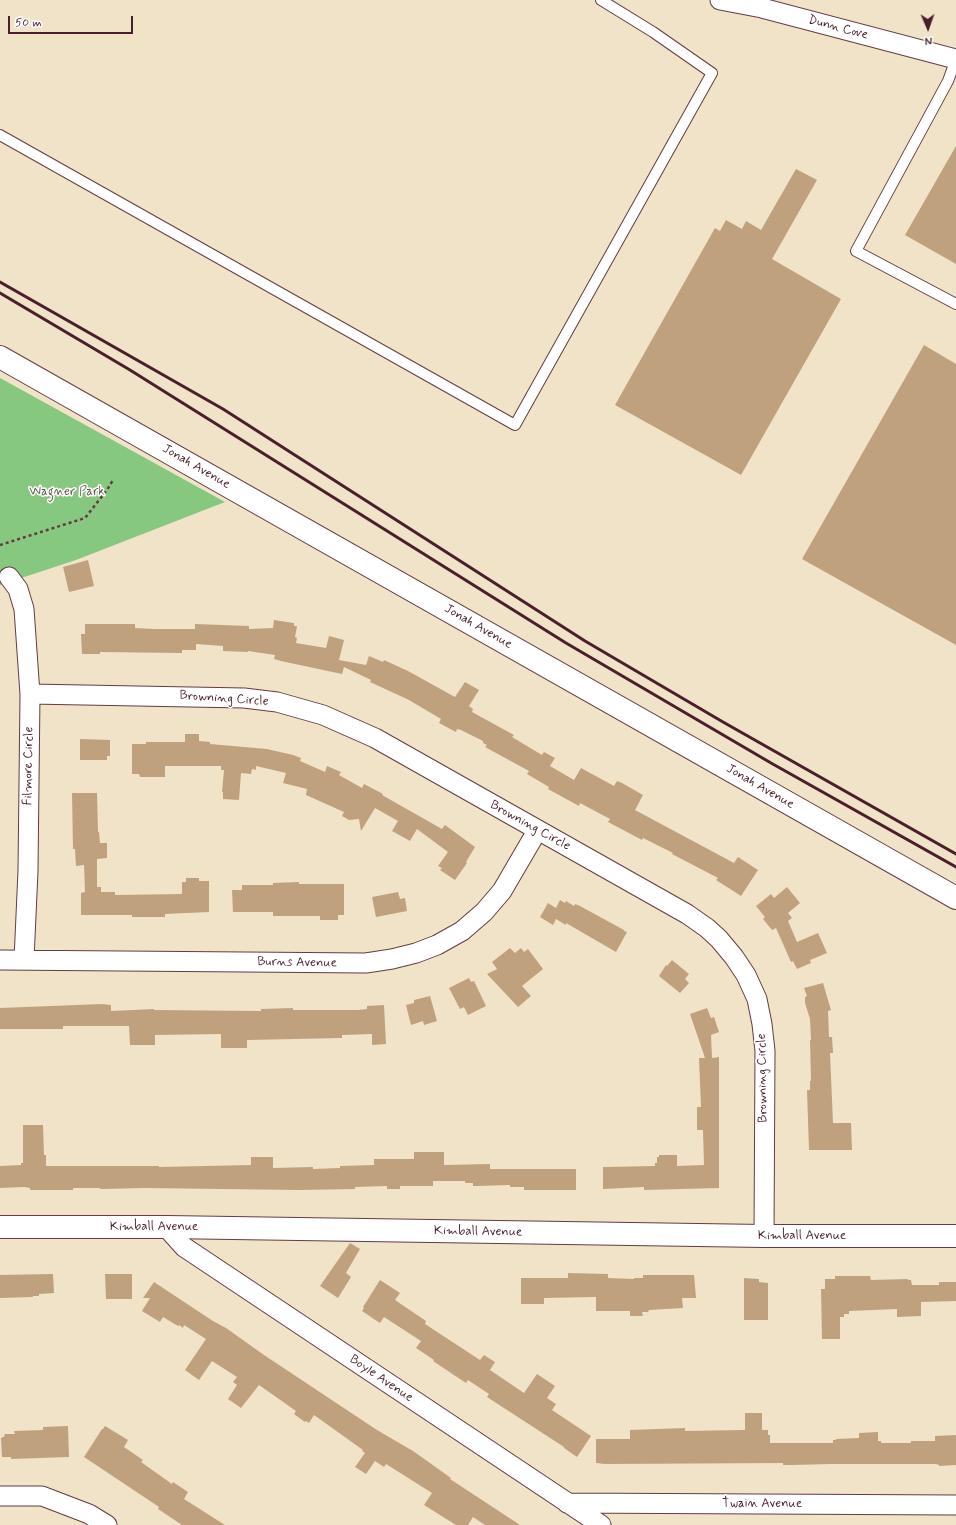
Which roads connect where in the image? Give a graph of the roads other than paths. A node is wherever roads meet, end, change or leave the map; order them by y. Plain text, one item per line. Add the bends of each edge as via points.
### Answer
1 (601, 0) edge
2 (720, 0) edge
3 (956, 59) edge
4 (0, 134) edge
5 (956, 304) edge
6 (0, 356) edge
7 (9, 577) dead end
8 (30, 694) junction
9 (537, 831) junction
10 (956, 898) edge
11 (0, 960) edge
12 (24, 960) junction
13 (0, 1227) edge
14 (166, 1227) junction
15 (764, 1236) junction
16 (956, 1236) edge
17 (0, 1496) edge
18 (567, 1503) junction
19 (956, 1506) edge
20 (107, 1525) edge
21 (601, 1525) edge

1 - 4 lane via 712,73 515,425
2 - 3 street, Dunn Cove via 762,8
3 - 5 lane via 948,81 856,251
6 - 10 street, Jonah Avenue
7 - 8 street, Filmore Circle via 18,589 24,609
8 - 9 street, Browning Circle via 244,698 296,707 330,718 375,738
8 - 12 street, Filmore Circle
9 - 12 street, Burns Avenue via 502,891 484,912 462,931 416,953 366,963
9 - 15 street, Browning Circle via 687,914 720,940 746,975 757,999 765,1051
11 - 12 street, Burns Avenue
13 - 14 street, Kimball Avenue
14 - 15 street, Kimball Avenue
14 - 18 street, Boyle Avenue via 184,1247
15 - 16 street, Kimball Avenue
17 - 20 street via 42,1496 89,1514
18 - 19 street, Twain Avenue
18 - 21 street, Boyle Avenue

